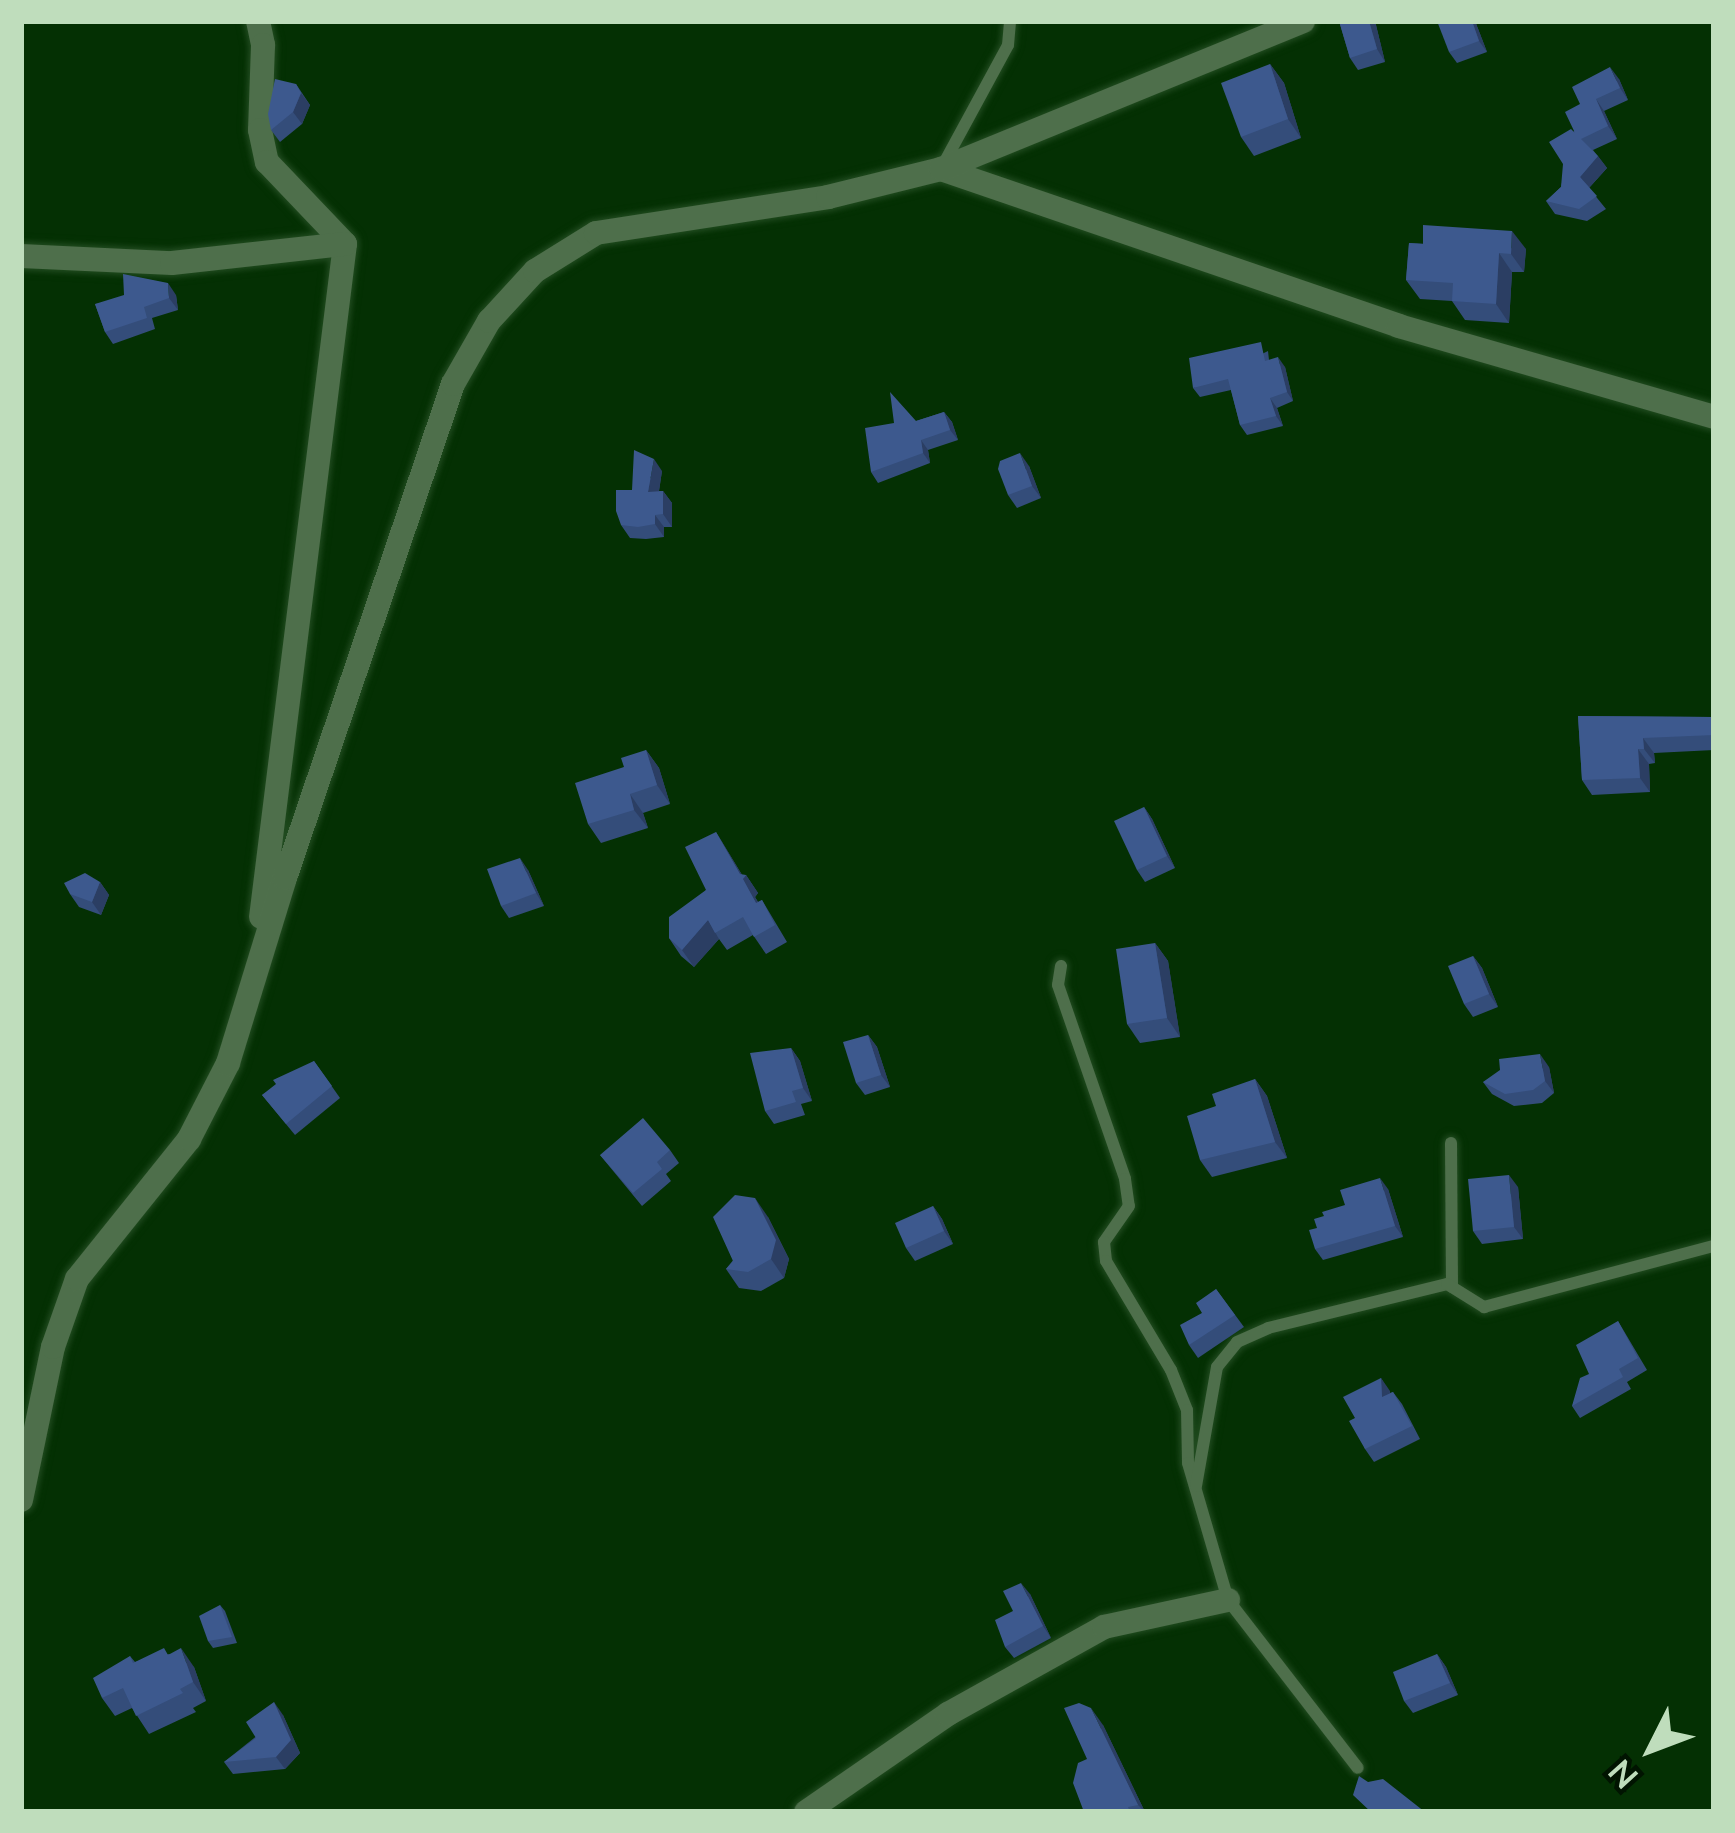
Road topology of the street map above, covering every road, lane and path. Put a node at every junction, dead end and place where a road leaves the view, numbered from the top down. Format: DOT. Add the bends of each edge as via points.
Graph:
graph roads {
  1 [pos="258,21"];
  2 [pos="1010,21"];
  3 [pos="1303,21"];
  4 [pos="941,169"];
  5 [pos="345,244"];
  6 [pos="21,256"];
  7 [pos="1714,417"];
  8 [pos="1060,966"];
  9 [pos="252,985"];
  10 [pos="1451,1144"];
  11 [pos="1714,1246"];
  12 [pos="1453,1287"];
  13 [pos="1194,1493"];
  14 [pos="21,1500"];
  15 [pos="1228,1600"];
  16 [pos="1358,1768"];
  17 [pos="806,1812"];
  1 -- 5 [label="street" via="267,162"];
  2 -- 4 [label="lane" via="1008,45"];
  3 -- 4 [label="street"];
  4 -- 7 [label="street" via="1399,326"];
  4 -- 9 [label="street" via="828,197 596,233 535,271 489,321 453,384"];
  5 -- 6 [label="street" via="172,263"];
  5 -- 9 [label="street"];
  8 -- 13 [label="lane" via="1058,985 1125,1179 1129,1206 1103,1242 1106,1261 1187,1410"];
  9 -- 14 [label="street" via="228,1063 189,1139 77,1279 53,1347"];
  10 -- 12 [label="lane"];
  11 -- 12 [label="lane" via="1484,1307"];
  12 -- 13 [label="lane" via="1237,1342 1217,1367"];
  13 -- 15 [label="lane"];
  15 -- 16 [label="lane"];
  15 -- 17 [label="street" via="1104,1627 948,1714"];
}
